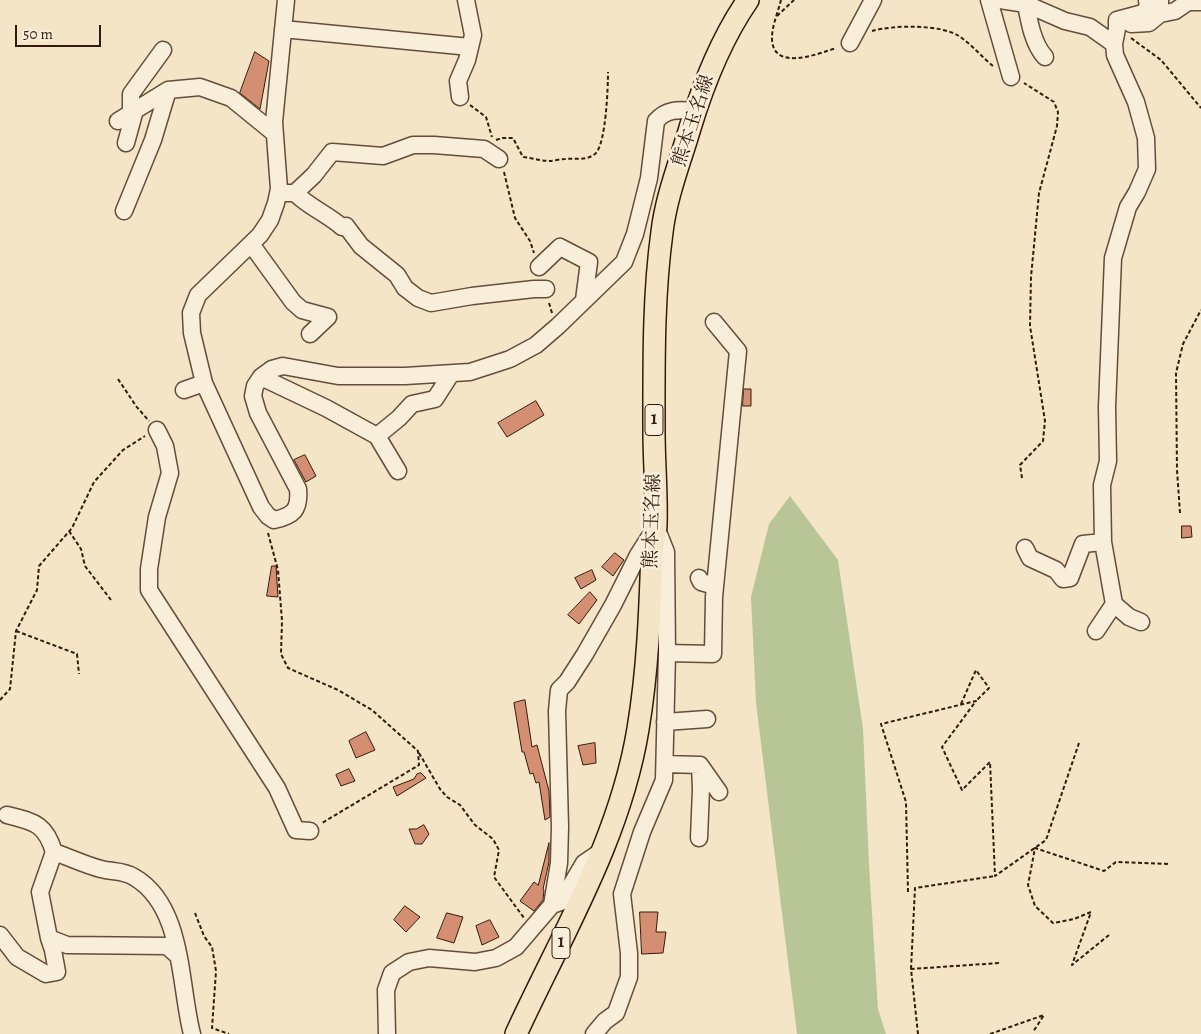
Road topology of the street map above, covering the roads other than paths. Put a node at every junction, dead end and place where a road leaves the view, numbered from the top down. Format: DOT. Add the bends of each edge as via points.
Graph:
graph roads {
  1 [pos="286,0"];
  2 [pos="466,0"];
  3 [pos="748,0"];
  4 [pos="873,0"];
  5 [pos="989,0"];
  6 [pos="1000,0"];
  7 [pos="1147,0"];
  8 [pos="1201,2"];
  9 [pos="1026,4"];
  10 [pos="1160,7"];
  11 [pos="283,29"];
  12 [pos="1116,36"];
  13 [pos="850,43"];
  14 [pos="470,47"];
  15 [pos="163,50"];
  16 [pos="1045,57"];
  17 [pos="1011,77"];
  18 [pos="168,90"];
  19 [pos="460,97"];
  20 [pos="696,112"];
  21 [pos="128,115"];
  22 [pos="274,133"];
  23 [pos="126,143"];
  24 [pos="499,159"];
  25 [pos="278,192"];
  26 [pos="295,194"];
  27 [pos="124,211"];
  28 [pos="251,244"];
  29 [pos="540,266"];
  30 [pos="546,289"];
  31 [pos="584,300"];
  32 [pos="714,322"];
  33 [pos="310,334"];
  34 [pos="451,374"];
  35 [pos="261,377"];
  36 [pos="204,383"];
  37 [pos="184,390"];
  38 [pos="157,430"];
  39 [pos="377,436"];
  40 [pos="398,471"];
  41 [pos="656,527"];
  42 [pos="1103,542"];
  43 [pos="1025,548"];
  44 [pos="698,578"];
  45 [pos="715,586"];
  46 [pos="1114,604"];
  47 [pos="1142,622"];
  48 [pos="1096,631"];
  49 [pos="668,653"];
  50 [pos="707,719"];
  51 [pos="665,722"];
  52 [pos="665,764"];
  53 [pos="700,765"];
  54 [pos="719,792"];
  55 [pos="7,815"];
  56 [pos="310,831"];
  57 [pos="699,838"];
  58 [pos="603,850"];
  59 [pos="54,852"];
  60 [pos="552,905"];
  61 [pos="0,935"];
  62 [pos="49,938"];
  63 [pos="178,955"];
  64 [pos="192,1034"];
  65 [pos="387,1034"];
  66 [pos="516,1034"];
  67 [pos="594,1034"];
  1 -- 11 [label="street"];
  2 -- 14 [label="street" via="473,35"];
  3 -- 20 [label="main road, 熊本玉名線 / 1" via="715,57"];
  4 -- 13 [label="street"];
  5 -- 17 [label="street"];
  6 -- 9 [label="street"];
  7 -- 12 [label="street" via="1148,6 1143,13 1117,20"];
  8 -- 10 [label="street" via="1188,2 1175,11"];
  9 -- 12 [label="street" via="1066,21"];
  9 -- 16 [label="street" via="1039,51"];
  10 -- 12 [label="street" via="1149,23 1128,24"];
  11 -- 14 [label="street"];
  11 -- 22 [label="street"];
  12 -- 42 [label="street" via="1115,55 1136,102 1146,138 1147,169 1128,206 1114,258 1107,407 1108,461 1102,485"];
  14 -- 19 [label="street" via="458,81"];
  15 -- 21 [label="street" via="131,94"];
  18 -- 21 [label="street"];
  18 -- 22 [label="street" via="200,87 231,98"];
  18 -- 27 [label="street" via="153,140"];
  20 -- 31 [label="street" via="668,112 656,121 649,178 635,234 624,262"];
  20 -- 41 [label="main road, 熊本玉名線 / 1" via="662,230 656,311"];
  21 -- 23 [label="street"];
  22 -- 25 [label="street"];
  24 -- 26 [label="street" via="484,149 414,145 383,156 332,152"];
  25 -- 26 [label="street"];
  25 -- 28 [label="street" via="270,220"];
  26 -- 30 [label="street" via="342,227 346,226 361,246 397,275 405,288 418,298 431,302"];
  28 -- 33 [label="street" via="293,302 302,310 328,317"];
  28 -- 36 [label="street" via="198,295 190,314"];
  29 -- 31 [label="street" via="560,247 589,262"];
  31 -- 34 [label="street" via="536,344 510,359 470,372"];
  32 -- 45 [label="street" via="738,351"];
  34 -- 35 [label="street" via="338,376 283,366"];
  34 -- 39 [label="street" via="435,399 412,404"];
  35 -- 36 [label="street" via="253,396 258,413 298,489 299,499 295,511 286,518 274,520 261,507"];
  35 -- 39 [label="street"];
  36 -- 37 [label="street"];
  38 -- 56 [label="street" via="165,446 170,474 157,517 149,590 278,788 296,830"];
  39 -- 40 [label="street"];
  41 -- 49 [label="street" via="666,552"];
  41 -- 58 [label="main road, 熊本玉名線 / 1" via="652,546 648,652 638,730 626,786"];
  41 -- 60 [label="street" via="585,654 559,690 559,863"];
  42 -- 43 [label="street" via="1083,544 1070,578 1064,579 1056,570 1030,558"];
  42 -- 46 [label="street"];
  44 -- 45 [label="street"];
  45 -- 49 [label="street" via="713,654"];
  46 -- 47 [label="street" via="1128,618"];
  46 -- 48 [label="street"];
  49 -- 51 [label="street"];
  50 -- 51 [label="street"];
  51 -- 52 [label="street"];
  52 -- 53 [label="street"];
  52 -- 67 [label="street" via="664,780 642,832 622,894 629,977 616,1013"];
  53 -- 54 [label="street"];
  53 -- 57 [label="street"];
  55 -- 59 [label="street" via="34,822 49,837"];
  58 -- 60 [label="street" via="584,863 560,902"];
  58 -- 66 [label="main road, 熊本玉名線 / 1"];
  59 -- 62 [label="street" via="40,892"];
  59 -- 63 [label="street" via="134,877 164,908"];
  60 -- 65 [label="street" via="516,947 496,958 475,962 429,958 409,962 392,973 386,990"];
  61 -- 62 [label="street" via="17,957 46,974 57,972"];
  62 -- 63 [label="street" via="67,945 167,946"];
  63 -- 64 [label="street"];
}
